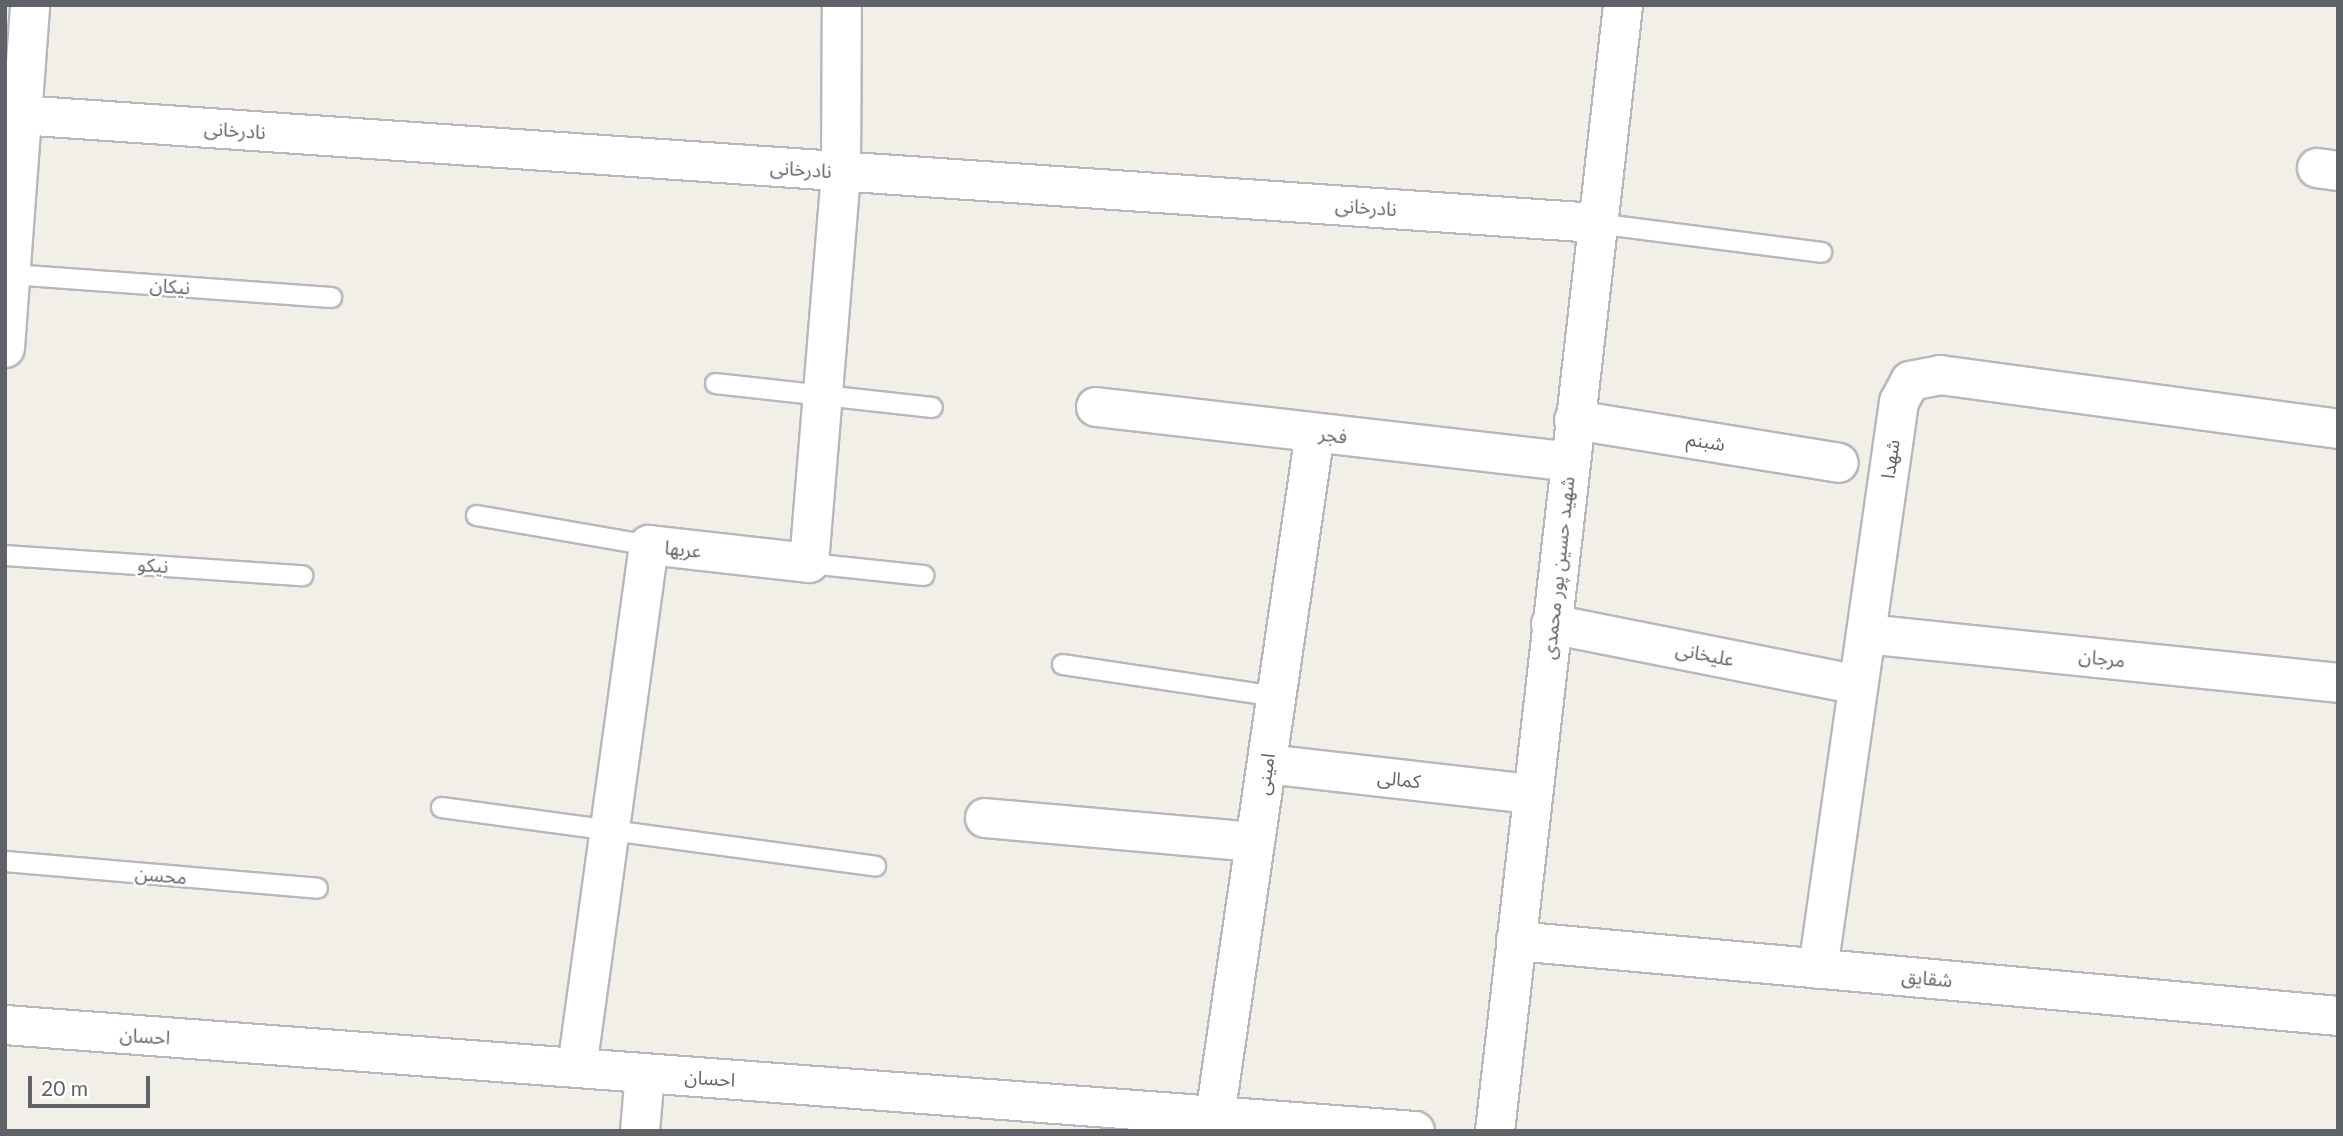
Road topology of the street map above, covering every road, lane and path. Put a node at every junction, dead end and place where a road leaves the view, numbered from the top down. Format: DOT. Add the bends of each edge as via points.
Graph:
graph roads {
  1 [pos="30,5"];
  2 [pos="842,5"];
  3 [pos="1623,5"];
  4 [pos="13,115"];
  5 [pos="841,172"];
  6 [pos="1596,223"];
  7 [pos="1821,252"];
  8 [pos="10,274"];
  9 [pos="331,297"];
  10 [pos="5,348"];
  11 [pos="715,383"];
  12 [pos="823,396"];
  13 [pos="932,407"];
  14 [pos="1096,407"];
  15 [pos="1574,420"];
  16 [pos="2338,429"];
  17 [pos="1315,433"];
  18 [pos="1569,462"];
  19 [pos="1839,463"];
  20 [pos="476,515"];
  21 [pos="649,545"];
  22 [pos="5,555"];
  23 [pos="809,563"];
  24 [pos="302,575"];
  25 [pos="923,575"];
  26 [pos="1551,624"];
  27 [pos="1866,634"];
  28 [pos="1062,664"];
  29 [pos="2338,683"];
  30 [pos="1858,684"];
  31 [pos="1276,696"];
  32 [pos="1266,764"];
  33 [pos="1532,794"];
  34 [pos="441,807"];
  35 [pos="985,818"];
  36 [pos="610,833"];
  37 [pos="1255,842"];
  38 [pos="5,861"];
  39 [pos="875,866"];
  40 [pos="317,888"];
  41 [pos="1516,941"];
  42 [pos="1818,969"];
  43 [pos="2338,1016"];
  44 [pos="5,1025"];
  45 [pos="577,1068"];
  46 [pos="645,1073"];
  47 [pos="1215,1116"];
  48 [pos="1139,1121"];
  49 [pos="640,1131"];
  50 [pos="1416,1131"];
  51 [pos="1495,1131"];
  1 -- 4 [label="street"];
  2 -- 5 [label="street"];
  3 -- 6 [label="street, شهید حسین پور محمدی"];
  4 -- 5 [label="street, نادرخانی"];
  4 -- 8 [label="street"];
  5 -- 6 [label="street, نادرخانی"];
  5 -- 12 [label="street"];
  6 -- 7 [label="lane"];
  6 -- 15 [label="street, شهید حسین پور محمدی"];
  8 -- 9 [label="lane, نیکان"];
  8 -- 10 [label="street"];
  11 -- 12 [label="lane"];
  12 -- 13 [label="lane"];
  12 -- 23 [label="street"];
  14 -- 17 [label="street, فجر"];
  15 -- 18 [label="street, شهید حسین پور محمدی"];
  15 -- 19 [label="street, شبنم"];
  16 -- 27 [label="street, شهدا" via="1940,375 1910,381 1899,402"];
  17 -- 18 [label="street, فجر"];
  17 -- 31 [label="street, امینی"];
  18 -- 26 [label="street, شهید حسین پور محمدی"];
  20 -- 21 [label="lane"];
  21 -- 23 [label="street, عربها"];
  21 -- 36 [label="street, عربها"];
  22 -- 24 [label="lane, نیکو"];
  23 -- 25 [label="lane"];
  26 -- 30 [label="street, علیخانی"];
  26 -- 33 [label="street, شهید حسین پور محمدی"];
  27 -- 29 [label="street, مرجان"];
  27 -- 30 [label="street, شهدا"];
  28 -- 31 [label="lane"];
  30 -- 42 [label="street, شهدا"];
  31 -- 32 [label="street, امینی"];
  32 -- 33 [label="street, کمالی"];
  32 -- 37 [label="street, امینی"];
  33 -- 41 [label="street, شهید حسین پور محمدی"];
  34 -- 36 [label="lane"];
  35 -- 37 [label="street"];
  36 -- 39 [label="lane"];
  36 -- 45 [label="street, عربها"];
  37 -- 47 [label="street, امینی"];
  38 -- 40 [label="lane, محسن"];
  41 -- 42 [label="street, شقایق"];
  41 -- 51 [label="street, شهید حسین پور محمدی"];
  42 -- 43 [label="street, شقایق"];
  44 -- 45 [label="street, احسان"];
  45 -- 46 [label="street, احسان"];
  46 -- 48 [label="street, احسان"];
  46 -- 49 [label="street"];
  47 -- 48 [label="street, احسان"];
  47 -- 50 [label="street, احسان"];
}
